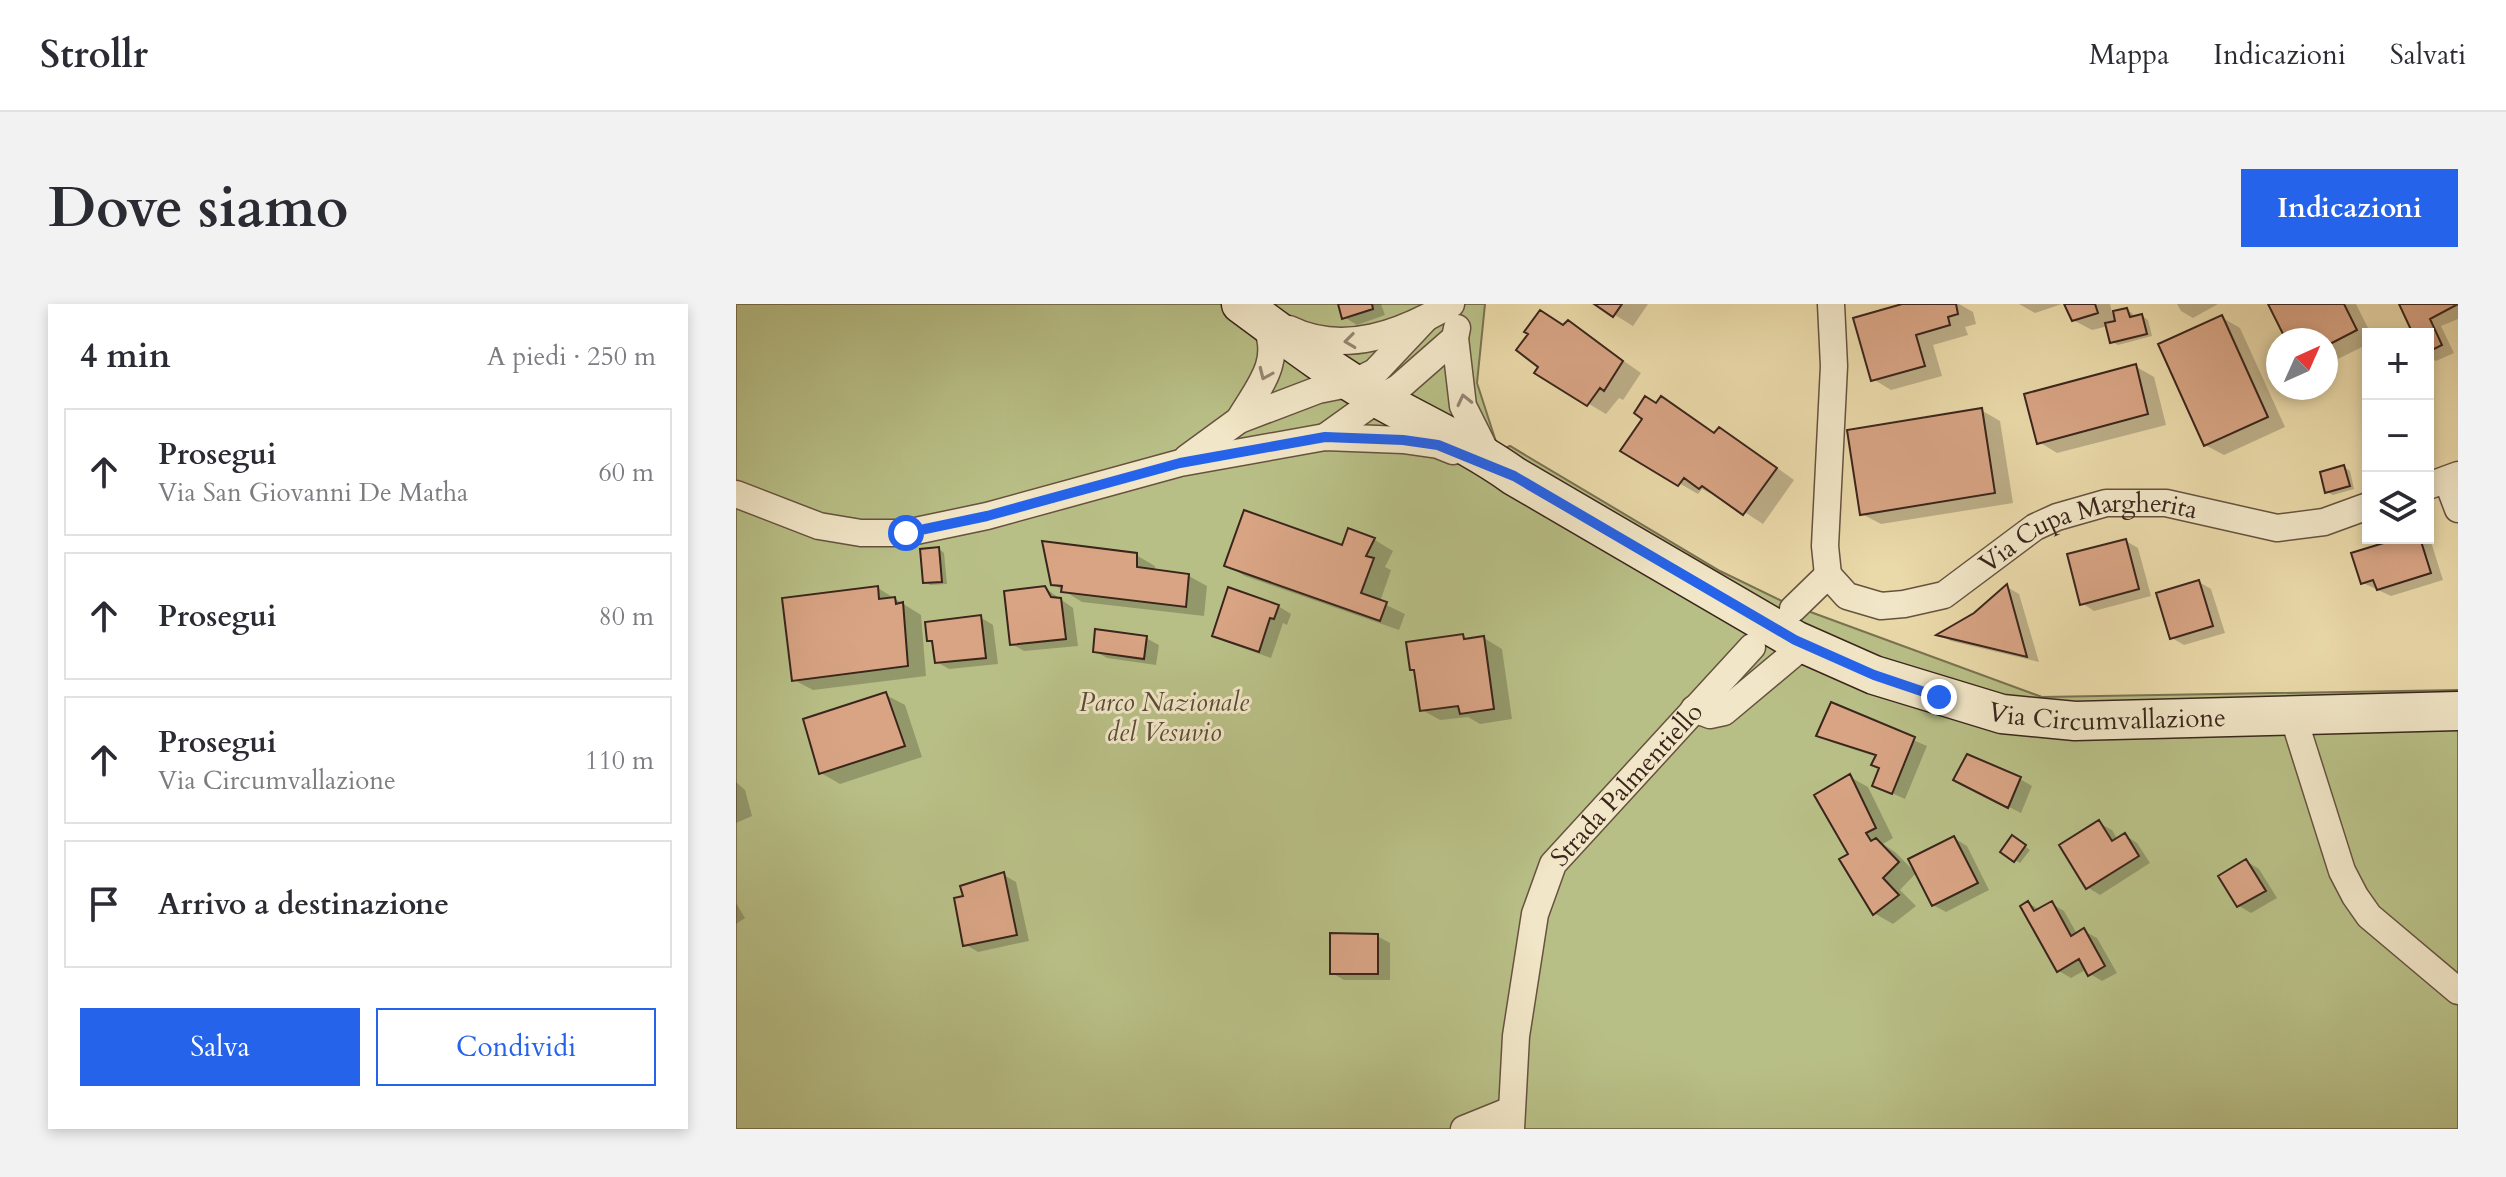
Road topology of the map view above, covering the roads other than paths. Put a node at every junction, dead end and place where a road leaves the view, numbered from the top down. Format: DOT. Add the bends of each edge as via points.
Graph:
graph roads {
  1 [pos="1451,304"];
  2 [pos="1461,304"];
  3 [pos="1831,304"];
  4 [pos="1251,312"];
  5 [pos="1424,320"];
  6 [pos="1455,338"];
  7 [pos="1365,391"];
  8 [pos="1239,420"];
  9 [pos="1325,437"];
  10 [pos="1172,465"];
  11 [pos="1502,467"];
  12 [pos="2444,480"];
  13 [pos="736,494"];
  14 [pos="2362,508"];
  15 [pos="2458,509"];
  16 [pos="1828,575"];
  17 [pos="1793,609"];
  18 [pos="1804,645"];
  19 [pos="1752,647"];
  20 [pos="1694,709"];
  21 [pos="2458,711"];
  22 [pos="2293,716"];
  23 [pos="2458,991"];
  24 [pos="1511,1120"];
  25 [pos="1464,1129"];
  1 -- 5 [label="street"];
  2 -- 6 [label="street"];
  3 -- 16 [label="street"];
  5 -- 4 [label="street, one-way" via="1376,338 1335,343"];
  4 -- 7 [label="main road, Via Circumvallazione"];
  4 -- 8 [label="street, one-way" via="1272,338 1274,350 1266,376"];
  5 -- 7 [label="street" via="1375,372"];
  6 -- 7 [label="street" via="1398,388"];
  11 -- 6 [label="street, one-way" via="1463,406"];
  7 -- 8 [label="street" via="1318,390"];
  7 -- 9 [label="street"];
  7 -- 11 [label="main road, Via Circumvallazione"];
  8 -- 10 [label="street"];
  9 -- 10 [label="street"];
  9 -- 11 [label="street" via="1438,445"];
  10 -- 13 [label="street" via="906,533 819,526"];
  11 -- 18 [label="main road, Via Circumvallazione"];
  12 -- 15 [label="street"];
  14 -- 16 [label="street, Via Cupa Margherita" via="2324,522 2277,528 2166,503 2106,503 2035,527 1944,595 1904,604 1881,606 1847,596"];
  16 -- 17 [label="street"];
  18 -- 20 [label="street" via="1724,712 1710,715"];
  18 -- 22 [label="main road, Via Circumvallazione" via="1874,675 2002,714 2075,721"];
  19 -- 20 [label="street, Strada Palmentiello"];
  20 -- 24 [label="street, Strada Palmentiello" via="1553,864 1535,914 1516,1036"];
  21 -- 22 [label="main road, Via Circumvallazione"];
  22 -- 23 [label="street" via="2342,871 2355,896 2369,916"];
  24 -- 25 [label="street"];
}
